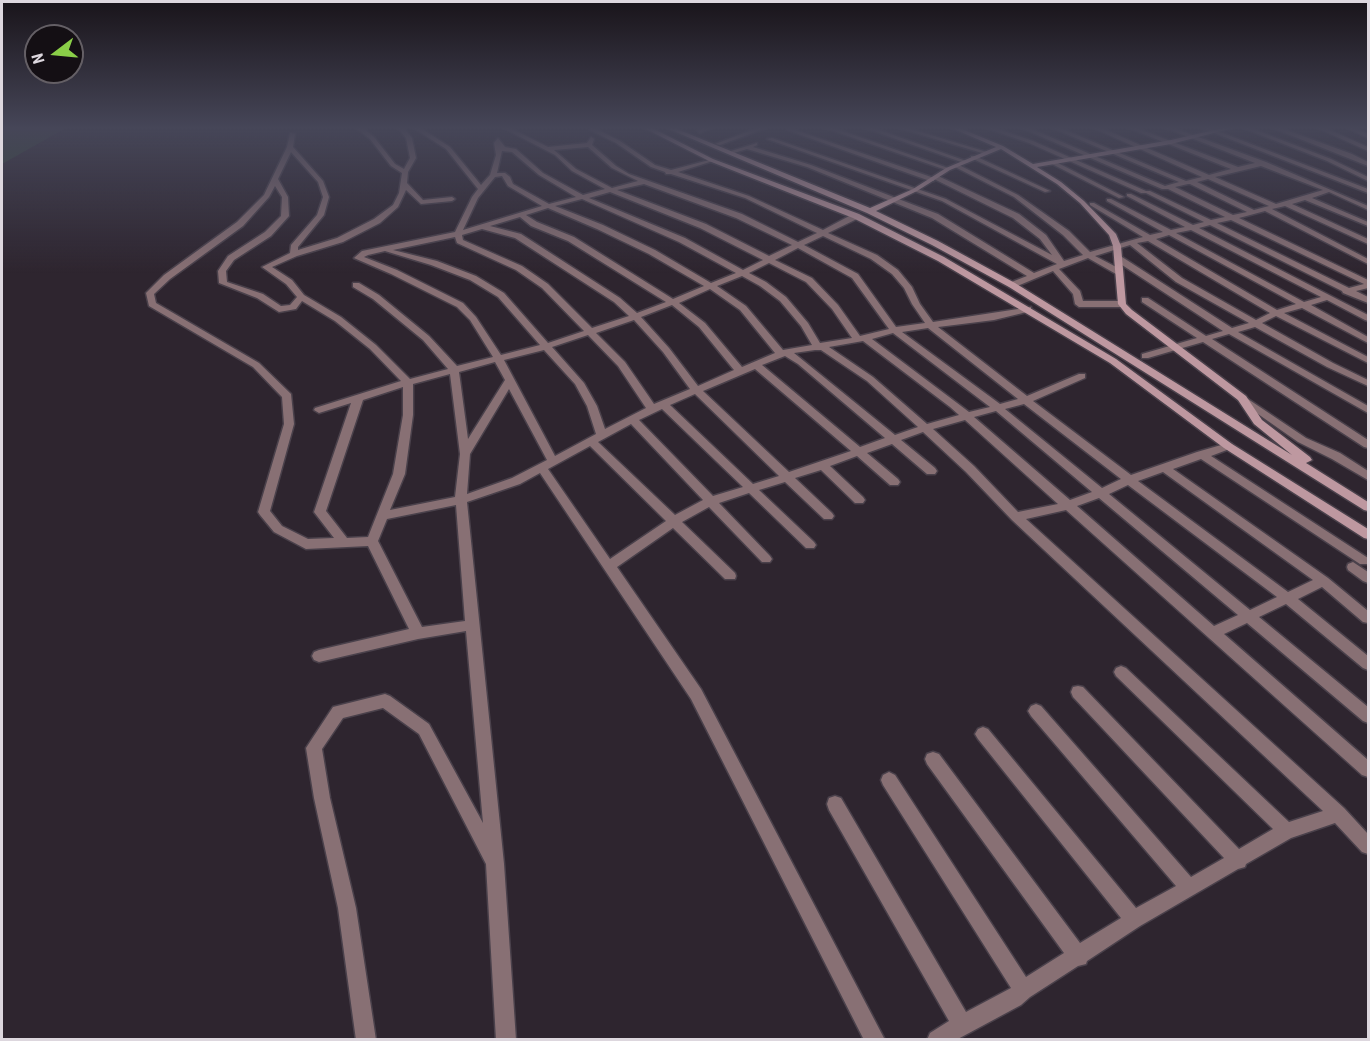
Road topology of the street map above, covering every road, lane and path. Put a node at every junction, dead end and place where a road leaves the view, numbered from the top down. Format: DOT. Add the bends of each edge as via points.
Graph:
graph roads {
  1 [pos="493,175"];
  2 [pos="315,176"];
  3 [pos="404,176"];
  4 [pos="470,176"];
  5 [pos="505,176"];
  6 [pos="544,176"];
  7 [pos="584,176"];
  8 [pos="631,176"];
  9 [pos="662,176"];
  10 [pos="677,176"];
  11 [pos="752,176"];
  12 [pos="787,176"];
  13 [pos="834,176"];
  14 [pos="874,176"];
  15 [pos="927,176"];
  16 [pos="938,176"];
  17 [pos="978,176"];
  18 [pos="1013,176"];
  19 [pos="1047,176"];
  20 [pos="1081,176"];
  21 [pos="1108,176"];
  22 [pos="1137,176"];
  23 [pos="1172,176"];
  24 [pos="1208,176"];
  25 [pos="1217,176"];
  26 [pos="1293,176"];
  27 [pos="1328,176"];
  28 [pos="1211,177"];
  29 [pos="274,178"];
  30 [pos="934,178"];
  31 [pos="644,182"];
  32 [pos="1189,182"];
  33 [pos="403,183"];
  34 [pos="480,188"];
  35 [pos="1167,188"];
  36 [pos="915,190"];
  37 [pos="1330,190"];
  38 [pos="613,191"];
  39 [pos="1047,191"];
  40 [pos="1368,191"];
  41 [pos="1145,192"];
  42 [pos="1125,196"];
  43 [pos="1304,196"];
  44 [pos="582,197"];
  45 [pos="895,198"];
  46 [pos="452,199"];
  47 [pos="1109,200"];
  48 [pos="1024,201"];
  49 [pos="1087,203"];
  50 [pos="1285,203"];
  51 [pos="995,205"];
  52 [pos="548,206"];
  53 [pos="1275,206"];
  54 [pos="1368,208"];
  55 [pos="1266,209"];
  56 [pos="870,211"];
  57 [pos="1251,212"];
  58 [pos="520,214"];
  59 [pos="856,216"];
  60 [pos="1231,216"];
  61 [pos="1212,222"];
  62 [pos="1368,224"];
  63 [pos="482,226"];
  64 [pos="1192,227"];
  65 [pos="1170,232"];
  66 [pos="823,233"];
  67 [pos="458,234"];
  68 [pos="1151,237"];
  69 [pos="1368,242"];
  70 [pos="1132,243"];
  71 [pos="799,245"];
  72 [pos="1118,246"];
  73 [pos="381,250"];
  74 [pos="294,254"];
  75 [pos="1089,256"];
  76 [pos="770,259"];
  77 [pos="1119,259"];
  78 [pos="1368,262"];
  79 [pos="1058,266"];
  80 [pos="744,272"];
  81 [pos="1119,272"];
  82 [pos="1034,277"];
  83 [pos="1368,284"];
  84 [pos="356,285"];
  85 [pos="1012,285"];
  86 [pos="711,286"];
  87 [pos="1349,290"];
  88 [pos="301,297"];
  89 [pos="1329,298"];
  90 [pos="1145,300"];
  91 [pos="1368,300"];
  92 [pos="674,303"];
  93 [pos="1301,305"];
  94 [pos="1126,308"];
  95 [pos="1028,309"];
  96 [pos="1276,313"];
  97 [pos="636,317"];
  98 [pos="1368,318"];
  99 [pos="1255,322"];
  100 [pos="931,326"];
  101 [pos="894,330"];
  102 [pos="590,331"];
  103 [pos="1230,331"];
  104 [pos="862,339"];
  105 [pos="1204,339"];
  106 [pos="1368,340"];
  107 [pos="547,346"];
  108 [pos="820,347"];
  109 [pos="1176,348"];
  110 [pos="783,353"];
  111 [pos="1145,356"];
  112 [pos="499,360"];
  113 [pos="1368,360"];
  114 [pos="755,364"];
  115 [pos="454,369"];
  116 [pos="740,371"];
  117 [pos="1082,376"];
  118 [pos="508,381"];
  119 [pos="408,382"];
  120 [pos="1368,383"];
  121 [pos="696,390"];
  122 [pos="358,398"];
  123 [pos="1242,398"];
  124 [pos="1026,400"];
  125 [pos="663,404"];
  126 [pos="997,407"];
  127 [pos="319,410"];
  128 [pos="652,410"];
  129 [pos="1368,410"];
  130 [pos="967,416"];
  131 [pos="632,419"];
  132 [pos="924,428"];
  133 [pos="597,438"];
  134 [pos="891,440"];
  135 [pos="1368,445"];
  136 [pos="1228,446"];
  137 [pos="859,452"];
  138 [pos="465,454"];
  139 [pos="1201,454"];
  140 [pos="547,465"];
  141 [pos="822,465"];
  142 [pos="1166,469"];
  143 [pos="931,471"];
  144 [pos="1368,476"];
  145 [pos="788,477"];
  146 [pos="1129,480"];
  147 [pos="894,482"];
  148 [pos="751,489"];
  149 [pos="1099,494"];
  150 [pos="1347,494"];
  151 [pos="461,500"];
  152 [pos="711,501"];
  153 [pos="859,501"];
  154 [pos="1066,506"];
  155 [pos="1368,507"];
  156 [pos="381,516"];
  157 [pos="828,516"];
  158 [pos="1016,517"];
  159 [pos="674,521"];
  160 [pos="1368,535"];
  161 [pos="372,541"];
  162 [pos="344,543"];
  163 [pos="810,545"];
  164 [pos="766,558"];
  165 [pos="609,566"];
  166 [pos="730,576"];
  167 [pos="1368,578"];
  168 [pos="1323,580"];
  169 [pos="1286,597"];
  170 [pos="1248,615"];
  171 [pos="1368,618"];
  172 [pos="473,625"];
  173 [pos="418,633"];
  174 [pos="1213,633"];
  175 [pos="319,656"];
  176 [pos="1368,664"];
  177 [pos="1121,672"];
  178 [pos="1078,692"];
  179 [pos="1036,711"];
  180 [pos="1368,716"];
  181 [pos="983,734"];
  182 [pos="933,759"];
  183 [pos="1368,770"];
  184 [pos="889,780"];
  185 [pos="835,804"];
  186 [pos="1338,814"];
  187 [pos="1287,831"];
  188 [pos="1368,846"];
  189 [pos="1239,861"];
  190 [pos="495,864"];
  191 [pos="1189,888"];
  192 [pos="1134,920"];
  193 [pos="1078,957"];
  194 [pos="1023,990"];
  195 [pos="962,1024"];
  196 [pos="366,1040"];
  197 [pos="506,1040"];
  198 [pos="875,1040"];
  199 [pos="937,1040"];
  1 -- 34 [label="street"];
  2 -- 74 [label="street" via="326,197 320,215 294,247"];
  3 -- 33 [label="street"];
  4 -- 34 [label="street"];
  5 -- 52 [label="street" via="510,185"];
  6 -- 44 [label="street"];
  7 -- 38 [label="street"];
  8 -- 31 [label="street"];
  9 -- 31 [label="street"];
  10 -- 66 [label="street" via="747,197"];
  11 -- 59 [label="main road"];
  12 -- 56 [label="main road"];
  13 -- 45 [label="street"];
  14 -- 36 [label="street"];
  15 -- 30 [label="street"];
  16 -- 30 [label="main road"];
  17 -- 48 [label="street"];
  18 -- 39 [label="street"];
  19 -- 49 [label="main road"];
  20 -- 42 [label="street"];
  21 -- 41 [label="street"];
  22 -- 35 [label="street"];
  23 -- 32 [label="street"];
  24 -- 28 [label="street"];
  25 -- 28 [label="street"];
  26 -- 37 [label="street"];
  27 -- 40 [label="street"];
  28 -- 32 [label="street"];
  28 -- 53 [label="street"];
  29 -- 88 [label="street" via="285,197 285,216 268,234 231,258 222,271 223,283 260,296 279,309 293,307"];
  29 -- 162 [label="street" via="267,196 240,224 167,276 150,293 152,304 256,365 287,396 289,424 264,512 278,529 306,544"];
  30 -- 36 [label="main road"];
  30 -- 51 [label="street"];
  31 -- 38 [label="street"];
  31 -- 71 [label="street" via="710,204"];
  32 -- 35 [label="street"];
  32 -- 57 [label="street"];
  33 -- 46 [label="street" via="421,202"];
  33 -- 74 [label="street" via="396,206 377,221 340,240"];
  34 -- 67 [label="street"];
  35 -- 41 [label="street"];
  35 -- 60 [label="street"];
  36 -- 45 [label="main road"];
  36 -- 79 [label="street" via="944,200"];
  37 -- 43 [label="street"];
  37 -- 54 [label="street"];
  38 -- 44 [label="street"];
  38 -- 76 [label="street" via="683,217"];
  41 -- 42 [label="street"];
  41 -- 61 [label="street"];
  42 -- 47 [label="street"];
  42 -- 64 [label="street"];
  43 -- 50 [label="street"];
  43 -- 62 [label="street"];
  44 -- 52 [label="street"];
  44 -- 80 [label="street" via="648,224"];
  45 -- 56 [label="main road"];
  45 -- 82 [label="street" via="934,216"];
  47 -- 49 [label="street"];
  47 -- 65 [label="street"];
  48 -- 51 [label="street"];
  48 -- 75 [label="street"];
  49 -- 68 [label="street"];
  49 -- 72 [label="main road"];
  50 -- 53 [label="street"];
  50 -- 69 [label="street"];
  51 -- 79 [label="street" via="1043,237"];
  52 -- 58 [label="street"];
  52 -- 86 [label="street" via="652,252"];
  53 -- 55 [label="street"];
  55 -- 57 [label="street"];
  55 -- 78 [label="street"];
  56 -- 85 [label="main road"];
  57 -- 60 [label="street"];
  58 -- 63 [label="street"];
  58 -- 92 [label="street" via="571,239"];
  59 -- 66 [label="street"];
  59 -- 95 [label="main road"];
  60 -- 61 [label="street"];
  60 -- 83 [label="street"];
  61 -- 64 [label="street"];
  61 -- 87 [label="street"];
  63 -- 67 [label="street"];
  63 -- 97 [label="street" via="518,236 617,300"];
  64 -- 65 [label="street"];
  64 -- 89 [label="street"];
  65 -- 68 [label="street"];
  65 -- 93 [label="street"];
  66 -- 71 [label="street"];
  66 -- 100 [label="street" via="874,257 895,272"];
  67 -- 73 [label="street"];
  67 -- 102 [label="street" via="460,241 519,268 545,286"];
  68 -- 70 [label="street"];
  68 -- 96 [label="street"];
  70 -- 72 [label="street"];
  70 -- 99 [label="street" via="1179,280"];
  71 -- 76 [label="street"];
  71 -- 101 [label="street" via="855,276"];
  72 -- 75 [label="street"];
  72 -- 77 [label="main road"];
  73 -- 107 [label="street" via="473,278 501,296"];
  73 -- 112 [label="street" via="358,258 460,305"];
  74 -- 88 [label="street" via="266,267 289,282"];
  75 -- 79 [label="street"];
  75 -- 81 [label="street"];
  76 -- 80 [label="street"];
  76 -- 104 [label="street" via="810,280"];
  77 -- 81 [label="main road"];
  77 -- 103 [label="street"];
  79 -- 82 [label="street"];
  79 -- 94 [label="street" via="1077,293 1079,304"];
  80 -- 86 [label="street"];
  80 -- 108 [label="street" via="783,299"];
  81 -- 94 [label="main road"];
  82 -- 85 [label="street"];
  83 -- 87 [label="street"];
  84 -- 115 [label="street" via="426,338"];
  85 -- 150 [label="main road"];
  86 -- 92 [label="street"];
  86 -- 110 [label="street" via="743,309"];
  87 -- 89 [label="street"];
  87 -- 91 [label="street"];
  88 -- 119 [label="street" via="338,319"];
  89 -- 93 [label="street"];
  89 -- 98 [label="street"];
  90 -- 105 [label="street"];
  92 -- 97 [label="street"];
  92 -- 116 [label="street" via="702,326"];
  93 -- 96 [label="street"];
  93 -- 106 [label="street"];
  94 -- 109 [label="main road"];
  95 -- 100 [label="street"];
  95 -- 136 [label="main road" via="1113,361"];
  96 -- 99 [label="street"];
  96 -- 113 [label="street"];
  97 -- 102 [label="street"];
  97 -- 121 [label="street"];
  99 -- 103 [label="street"];
  99 -- 120 [label="street"];
  100 -- 101 [label="street"];
  100 -- 124 [label="street"];
  101 -- 104 [label="street"];
  101 -- 126 [label="street"];
  102 -- 107 [label="street"];
  102 -- 128 [label="street" via="622,364"];
  103 -- 105 [label="street"];
  103 -- 129 [label="street"];
  104 -- 108 [label="street"];
  104 -- 130 [label="street"];
  105 -- 109 [label="street"];
  105 -- 135 [label="street"];
  107 -- 112 [label="street"];
  107 -- 133 [label="street" via="579,383 591,406"];
  108 -- 110 [label="street"];
  108 -- 132 [label="street" via="870,379"];
  109 -- 111 [label="street"];
  109 -- 123 [label="main road"];
  110 -- 114 [label="street"];
  110 -- 134 [label="street" via="824,381"];
  112 -- 115 [label="street"];
  112 -- 118 [label="street"];
  114 -- 116 [label="street"];
  114 -- 137 [label="street"];
  115 -- 119 [label="street"];
  115 -- 138 [label="street"];
  116 -- 121 [label="street"];
  117 -- 124 [label="street"];
  118 -- 138 [label="street"];
  118 -- 140 [label="street"];
  119 -- 122 [label="street"];
  119 -- 156 [label="street" via="408,415 399,474"];
  121 -- 125 [label="street"];
  121 -- 145 [label="street"];
  122 -- 127 [label="street"];
  122 -- 162 [label="street" via="320,512"];
  123 -- 144 [label="street" via="1302,440"];
  123 -- 150 [label="main road" via="1258,422"];
  124 -- 126 [label="street"];
  124 -- 146 [label="street"];
  125 -- 128 [label="street"];
  125 -- 148 [label="street"];
  126 -- 130 [label="street"];
  126 -- 149 [label="street"];
  128 -- 131 [label="street"];
  130 -- 132 [label="street"];
  130 -- 154 [label="street"];
  131 -- 133 [label="street"];
  131 -- 152 [label="street"];
  132 -- 134 [label="street"];
  132 -- 158 [label="street"];
  133 -- 140 [label="street"];
  133 -- 159 [label="street"];
  134 -- 137 [label="street"];
  134 -- 143 [label="street"];
  136 -- 139 [label="street"];
  136 -- 160 [label="main road"];
  137 -- 141 [label="street"];
  137 -- 147 [label="street"];
  138 -- 151 [label="street"];
  139 -- 142 [label="street"];
  139 -- 167 [label="street" via="1359,564"];
  140 -- 151 [label="street" via="516,481"];
  140 -- 165 [label="street"];
  141 -- 145 [label="street"];
  141 -- 153 [label="street"];
  142 -- 146 [label="street"];
  142 -- 168 [label="street"];
  145 -- 148 [label="street"];
  145 -- 157 [label="street"];
  146 -- 149 [label="street"];
  146 -- 169 [label="street"];
  148 -- 152 [label="street"];
  148 -- 163 [label="street"];
  149 -- 154 [label="street"];
  149 -- 170 [label="street"];
  150 -- 155 [label="main road"];
  151 -- 156 [label="street"];
  151 -- 172 [label="street"];
  152 -- 159 [label="street"];
  152 -- 164 [label="street"];
  154 -- 158 [label="street"];
  154 -- 174 [label="street"];
  156 -- 161 [label="street"];
  158 -- 186 [label="street"];
  159 -- 165 [label="street"];
  159 -- 166 [label="street"];
  161 -- 162 [label="street"];
  161 -- 173 [label="street"];
  165 -- 198 [label="street" via="696,694"];
  168 -- 169 [label="street"];
  168 -- 171 [label="street"];
  169 -- 170 [label="street"];
  169 -- 176 [label="street"];
  170 -- 174 [label="street"];
  170 -- 180 [label="street"];
  172 -- 173 [label="street"];
  172 -- 190 [label="street"];
  173 -- 175 [label="street"];
  174 -- 183 [label="street"];
  177 -- 187 [label="street"];
  178 -- 189 [label="street"];
  179 -- 191 [label="street"];
  181 -- 192 [label="street"];
  182 -- 193 [label="street"];
  184 -- 194 [label="street"];
  185 -- 195 [label="street"];
  186 -- 187 [label="street"];
  186 -- 188 [label="street"];
  187 -- 189 [label="street"];
  189 -- 191 [label="street"];
  190 -- 196 [label="street" via="424,729 385,702 338,712 314,748 347,908"];
  190 -- 197 [label="street"];
  191 -- 192 [label="street"];
  192 -- 193 [label="street"];
  193 -- 194 [label="street"];
  194 -- 195 [label="street"];
  195 -- 199 [label="street"];
}
